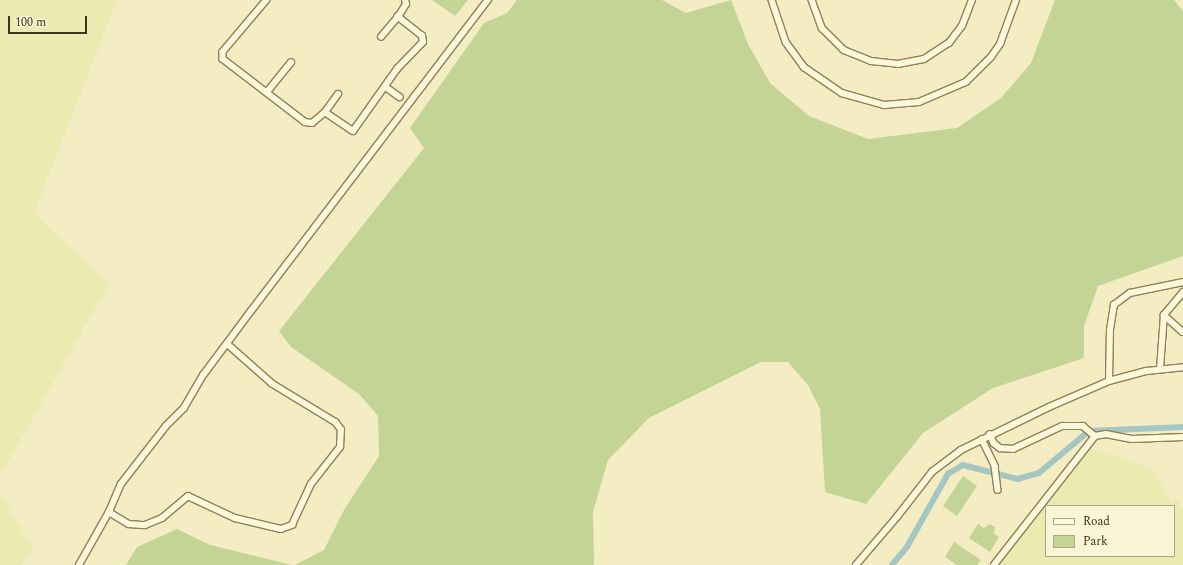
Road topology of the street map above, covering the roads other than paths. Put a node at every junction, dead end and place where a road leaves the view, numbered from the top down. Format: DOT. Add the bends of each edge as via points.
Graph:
graph roads {
  1 [pos="267,0"];
  2 [pos="405,0"];
  3 [pos="488,0"];
  4 [pos="772,0"];
  5 [pos="812,0"];
  6 [pos="972,0"];
  7 [pos="1016,0"];
  8 [pos="398,17"];
  9 [pos="381,37"];
  10 [pos="290,62"];
  11 [pos="386,86"];
  12 [pos="267,92"];
  13 [pos="338,94"];
  14 [pos="400,97"];
  15 [pos="325,112"];
  16 [pos="1183,282"];
  17 [pos="1183,292"];
  18 [pos="1164,315"];
  19 [pos="1183,332"];
  20 [pos="227,344"];
  21 [pos="1183,367"];
  22 [pos="1160,369"];
  23 [pos="1109,381"];
  24 [pos="990,434"];
  25 [pos="1094,436"];
  26 [pos="982,438"];
  27 [pos="1183,438"];
  28 [pos="998,490"];
  29 [pos="109,512"];
  30 [pos="79,565"];
  31 [pos="856,565"];
  32 [pos="994,565"];
  1 -- 12 [label="street" via="223,52 223,59"];
  2 -- 8 [label="street" via="406,4"];
  3 -- 20 [label="street"];
  4 -- 7 [label="street" via="786,42 804,67 842,93 884,105 919,102 966,82 1000,44"];
  5 -- 6 [label="street" via="822,28 844,50 871,61 898,64 924,59 949,43 962,26"];
  8 -- 9 [label="street"];
  8 -- 11 [label="street" via="422,36 423,42 397,69"];
  10 -- 12 [label="street"];
  11 -- 14 [label="street"];
  11 -- 15 [label="street" via="353,130"];
  12 -- 15 [label="street" via="305,122 312,123"];
  13 -- 15 [label="street"];
  16 -- 23 [label="street" via="1130,293 1114,305 1110,330"];
  17 -- 18 [label="street"];
  18 -- 19 [label="street"];
  18 -- 22 [label="street"];
  20 -- 29 [label="street" via="184,408 166,426 121,484"];
  20 -- 29 [label="street" via="272,384 336,423 341,430 340,447 311,484 292,525 281,529 235,518 188,496 162,518 145,525 129,524"];
  21 -- 22 [label="street"];
  22 -- 23 [label="street"];
  23 -- 24 [label="street"];
  24 -- 25 [label="street" via="1000,448 1013,450 1062,426 1084,426"];
  24 -- 26 [label="street"];
  25 -- 27 [label="street" via="1106,434 1132,439"];
  25 -- 32 [label="street"];
  26 -- 28 [label="street" via="995,466"];
  26 -- 31 [label="street" via="937,467"];
  29 -- 30 [label="street"];
}
